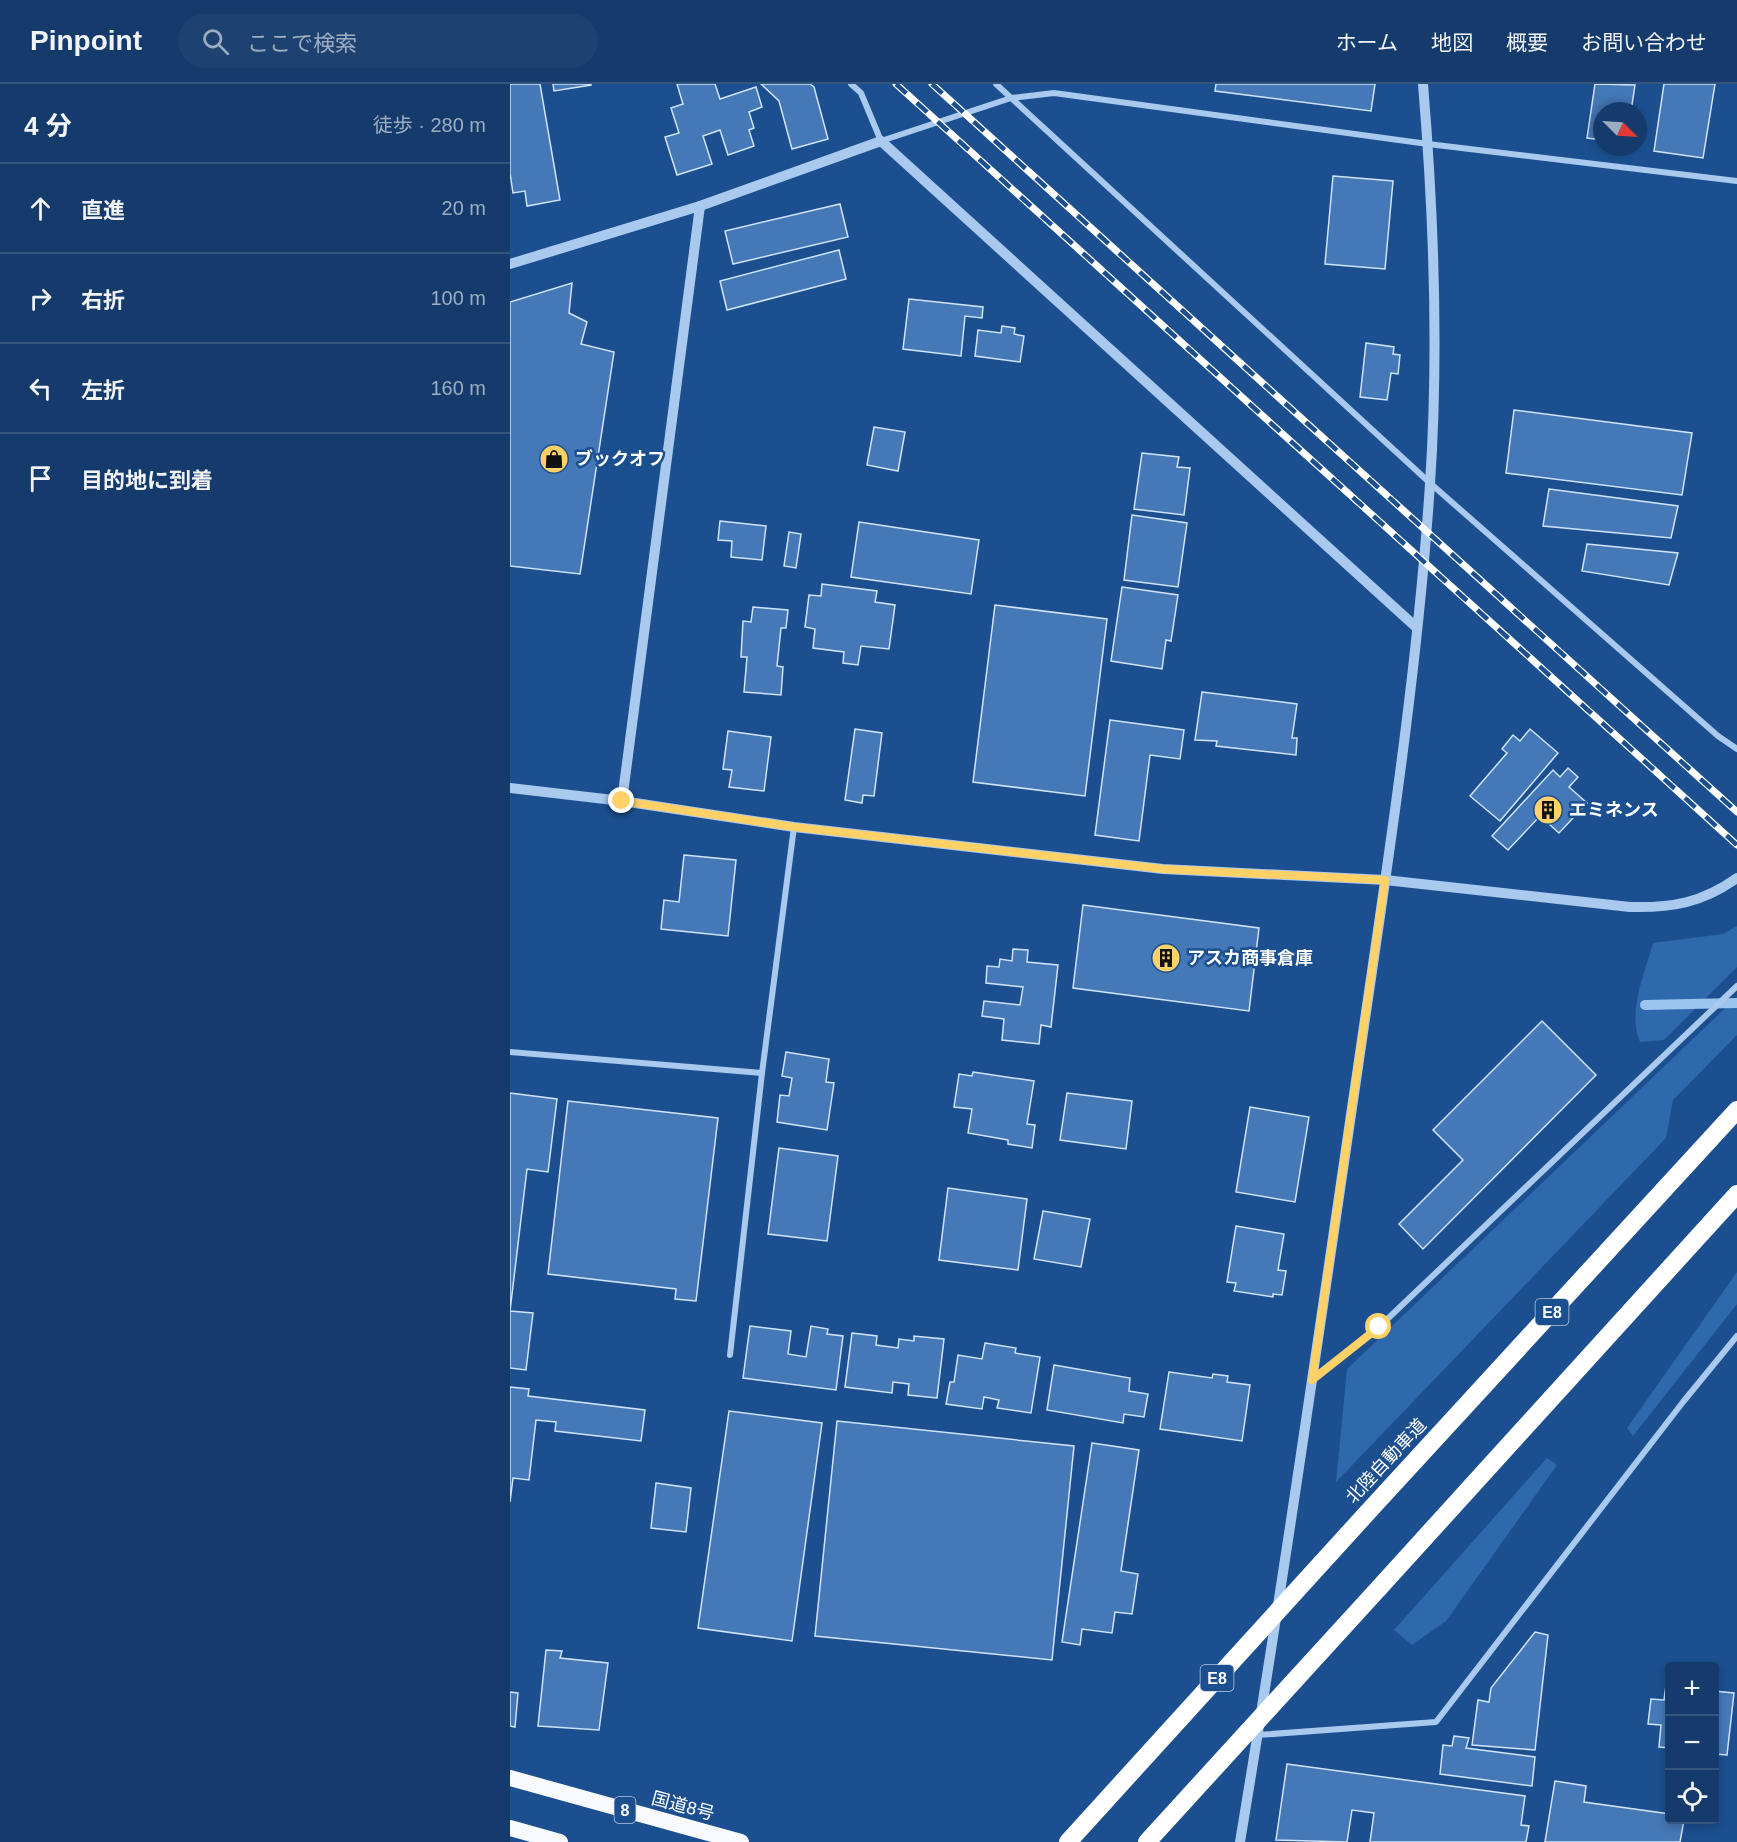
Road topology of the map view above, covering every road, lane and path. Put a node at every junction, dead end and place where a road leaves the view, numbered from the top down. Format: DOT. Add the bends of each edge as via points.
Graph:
graph roads {
  1 [pos="851,84"];
  2 [pos="996,84"];
  3 [pos="1423,84"];
  4 [pos="1011,98"];
  5 [pos="881,141"];
  6 [pos="1428,144"];
  7 [pos="1737,181"];
  8 [pos="700,206"];
  9 [pos="510,264"];
  10 [pos="1430,483"];
  11 [pos="1416,628"];
  12 [pos="1737,749"];
  13 [pos="510,788"];
  14 [pos="622,801"];
  15 [pos="794,827"];
  16 [pos="1737,878"];
  17 [pos="1385,880"];
  18 [pos="1737,986"];
  19 [pos="510,1052"];
  20 [pos="762,1073"];
  21 [pos="1737,1110"];
  22 [pos="1737,1194"];
  23 [pos="1737,1336"];
  24 [pos="730,1355"];
  25 [pos="1312,1380"];
  26 [pos="1258,1735"];
  27 [pos="510,1778"];
  28 [pos="510,1828"];
  29 [pos="560,1842"];
  30 [pos="741,1842"];
  31 [pos="1068,1842"];
  32 [pos="1147,1842"];
  33 [pos="1239,1842"];
  1 -- 5 [label="street" via="861,93"];
  2 -- 4 [label="street"];
  3 -- 6 [label="street"];
  4 -- 5 [label="street"];
  4 -- 6 [label="street" via="1053,93"];
  4 -- 10 [label="street"];
  5 -- 8 [label="street"];
  5 -- 11 [label="street"];
  6 -- 7 [label="street"];
  6 -- 10 [label="street" via="1435,321"];
  8 -- 9 [label="street"];
  8 -- 14 [label="street"];
  10 -- 11 [label="street"];
  10 -- 12 [label="street"];
  11 -- 17 [label="street"];
  13 -- 14 [label="street"];
  14 -- 15 [label="street"];
  15 -- 17 [label="street" via="1163,869"];
  15 -- 20 [label="street"];
  16 -- 17 [label="street" via="1695,901 1664,908 1593,904"];
  17 -- 25 [label="street"];
  18 -- 25 [label="street" via="1379,1327"];
  19 -- 20 [label="street"];
  20 -- 24 [label="street"];
  21 -- 31 [label="highway, 北陸自動車道 / E8, bridge"];
  22 -- 32 [label="highway, bridge"];
  23 -- 26 [label="street" via="1436,1722"];
  25 -- 26 [label="street"];
  26 -- 33 [label="street"];
  27 -- 30 [label="highway, 国道8号 / 8"];
  28 -- 29 [label="highway"];
}
